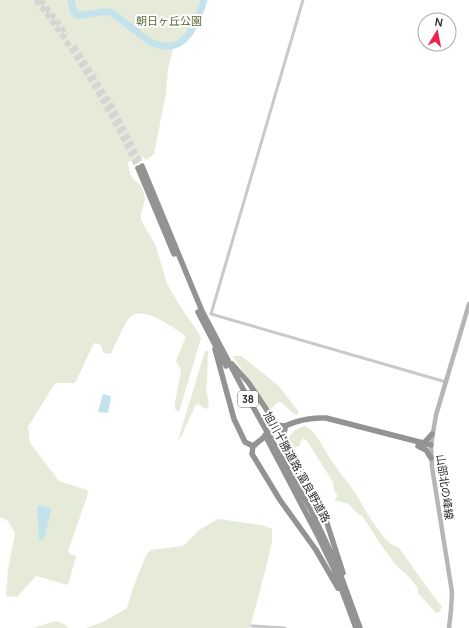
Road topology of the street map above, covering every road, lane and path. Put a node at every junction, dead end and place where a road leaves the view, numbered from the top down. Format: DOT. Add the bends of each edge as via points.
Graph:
graph roads {
  1 [pos="304,0"];
  2 [pos="469,304"];
  3 [pos="212,340"];
  4 [pos="225,356"];
  5 [pos="446,382"];
  6 [pos="284,428"];
  7 [pos="273,434"];
  8 [pos="432,434"];
  9 [pos="264,440"];
  10 [pos="419,445"];
  11 [pos="253,446"];
  12 [pos="431,447"];
  13 [pos="431,458"];
  14 [pos="350,606"];
  15 [pos="252,626"];
  16 [pos="285,628"];
  17 [pos="356,628"];
  18 [pos="360,628"];
  19 [pos="448,628"];
  1 -- 5 [label="street" via="211,314"];
  2 -- 5 [label="main road, 山部北の峰線"];
  3 -- 4 [label="highway, 旭川十勝道路;富良野道路 / 38" via="181,272 140,167 202,311"];
  3 -- 11 [label="highway, 38" via="234,419 245,442"];
  3 -- 14 [label="highway, 旭川十勝道路;富良野道路 / 38" via="307,512"];
  4 -- 6 [label="highway" via="248,382 277,425"];
  4 -- 14 [label="highway, 旭川十勝道路;富良野道路 / 38" via="311,510 338,568"];
  5 -- 8 [label="main road, 山部北の峰線"];
  6 -- 7 [label="highway"];
  6 -- 10 [label="highway" via="310,418 326,418"];
  6 -- 14 [label="highway" via="283,435 326,520"];
  8 -- 10 [label="highway"];
  8 -- 12 [label="main road, 山部北の峰線"];
  9 -- 11 [label="highway"];
  10 -- 12 [label="highway"];
  10 -- 13 [label="highway"];
  11 -- 14 [label="highway, 38" via="252,454 255,460 316,550"];
  12 -- 13 [label="main road, 山部北の峰線"];
  13 -- 19 [label="main road, 山部北の峰線" via="452,592"];
  14 -- 17 [label="highway, 旭川十勝道路;富良野道路 / 38"];
  14 -- 18 [label="highway, 旭川十勝道路;富良野道路 / 38"];
  15 -- 16 [label="street"];
}
